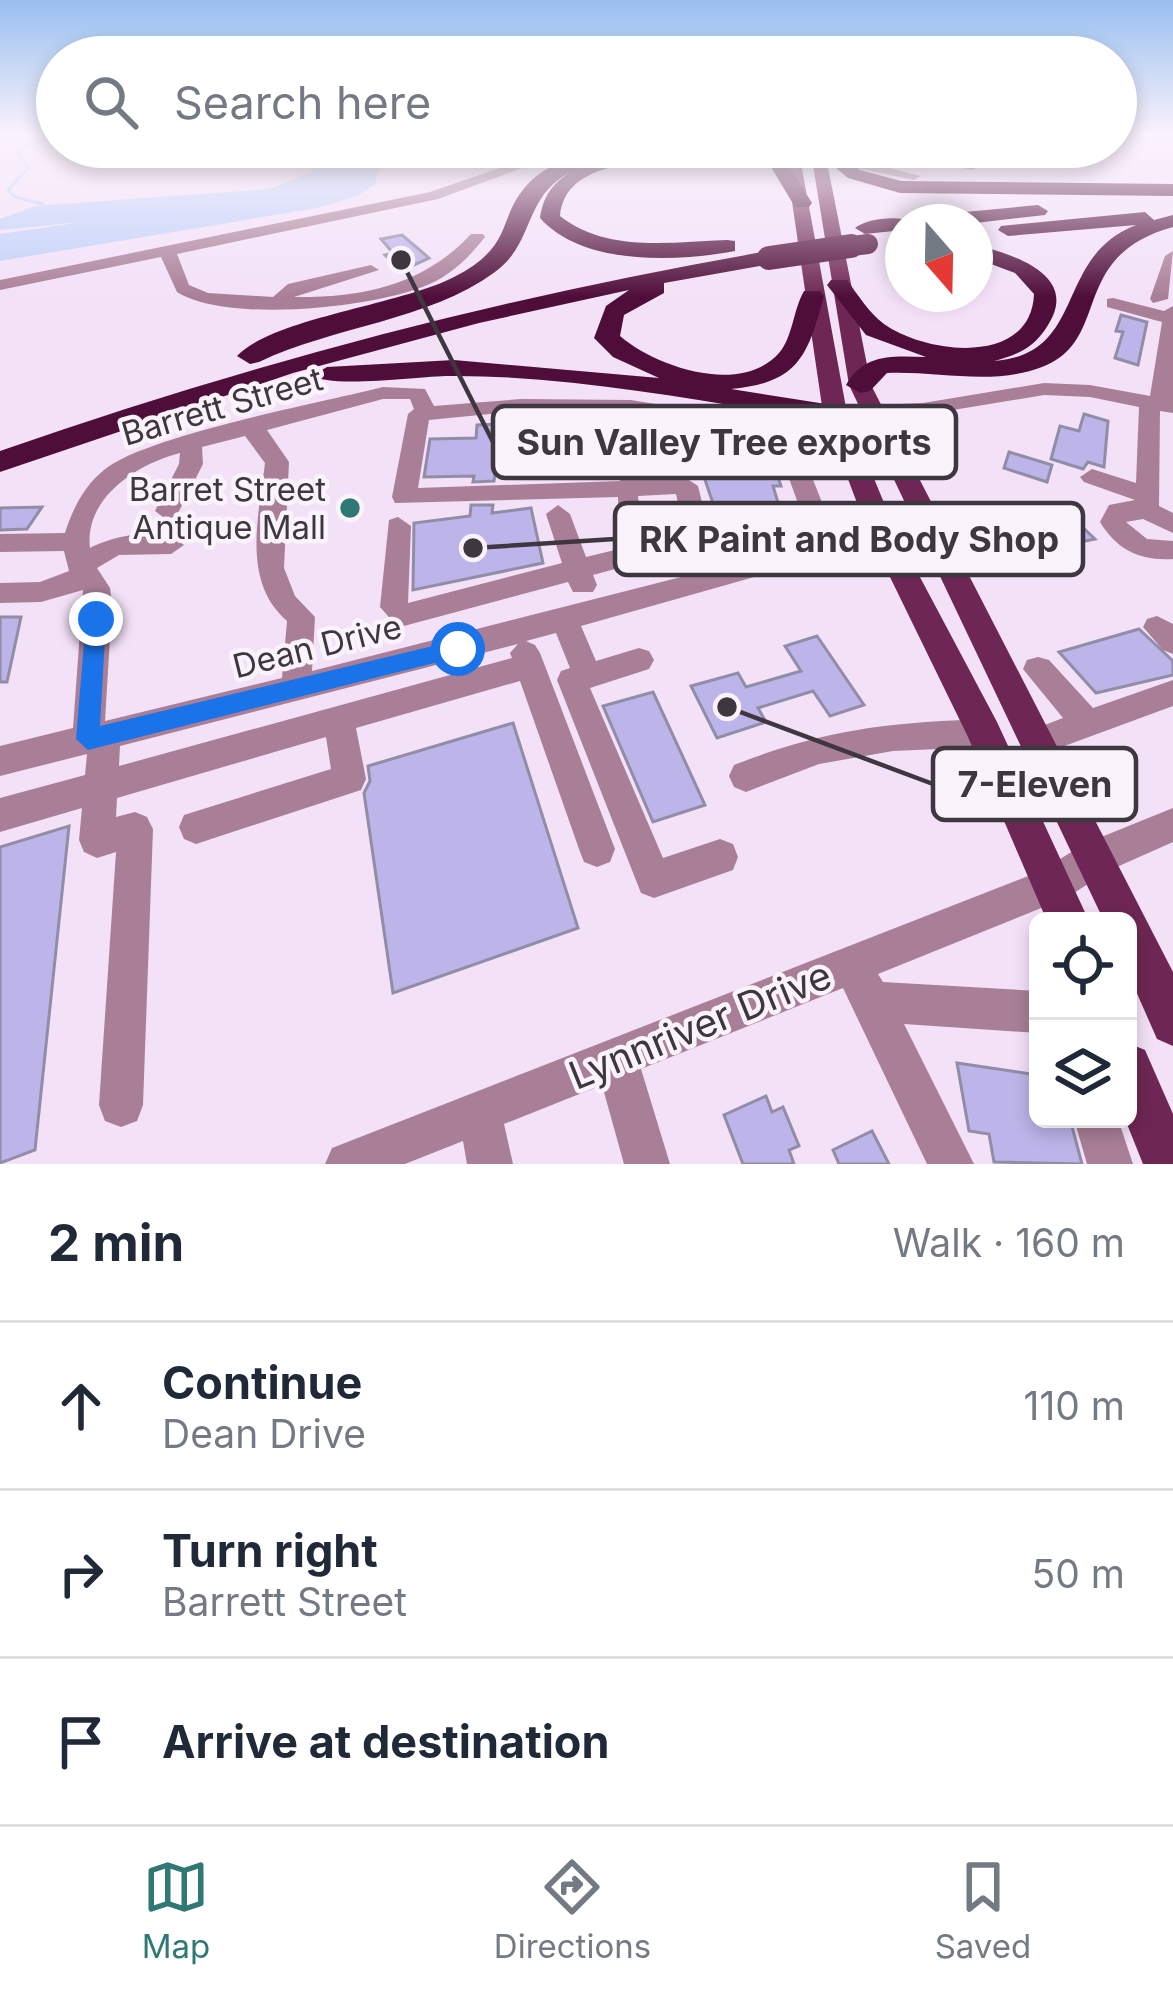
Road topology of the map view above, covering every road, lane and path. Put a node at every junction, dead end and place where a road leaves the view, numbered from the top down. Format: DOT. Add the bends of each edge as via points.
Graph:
graph roads {
  1 [pos="455,188"];
  2 [pos="535,188"];
  3 [pos="564,188"];
  4 [pos="793,188"];
  5 [pos="800,188"];
  6 [pos="825,188"];
  7 [pos="1020,188"];
  8 [pos="1173,190"];
  9 [pos="1173,199"];
  10 [pos="802,202"];
  11 [pos="378,208"];
  12 [pos="440,213"];
  13 [pos="993,215"];
  14 [pos="1173,218"];
  15 [pos="391,222"];
  16 [pos="307,223"];
  17 [pos="351,230"];
  18 [pos="993,232"];
  19 [pos="477,237"];
  20 [pos="885,239"];
  21 [pos="319,241"];
  22 [pos="736,246"];
  23 [pos="769,249"];
  24 [pos="168,252"];
  25 [pos="1173,256"];
  26 [pos="993,257"];
  27 [pos="711,267"];
  28 [pos="371,270"];
  29 [pos="250,278"];
  30 [pos="0,285"];
  31 [pos="839,285"];
  32 [pos="812,296"];
  33 [pos="1117,296"];
  34 [pos="220,299"];
  35 [pos="276,302"];
  36 [pos="1169,308"];
  37 [pos="250,356"];
  38 [pos="1169,358"];
  39 [pos="860,385"];
  40 [pos="1161,404"];
  41 [pos="620,406"];
  42 [pos="659,409"];
  43 [pos="871,412"];
  44 [pos="426,413"];
  45 [pos="835,413"];
  46 [pos="255,427"];
  47 [pos="95,428"];
  48 [pos="0,435"];
  49 [pos="191,443"];
  50 [pos="0,462"];
  51 [pos="1092,477"];
  52 [pos="676,486"];
  53 [pos="631,494"];
  54 [pos="1154,494"];
  55 [pos="166,511"];
  56 [pos="558,514"];
  57 [pos="929,524"];
  58 [pos="1173,524"];
  59 [pos="398,526"];
  60 [pos="882,532"];
  61 [pos="0,543"];
  62 [pos="171,545"];
  63 [pos="827,547"];
  64 [pos="1173,550"];
  65 [pos="81,561"];
  66 [pos="578,572"];
  67 [pos="708,580"];
  68 [pos="0,593"];
  69 [pos="443,605"];
  70 [pos="578,616"];
  71 [pos="518,632"];
  72 [pos="458,649"];
  73 [pos="640,660"];
  74 [pos="529,666"];
  75 [pos="1038,669"];
  76 [pos="588,676"];
  77 [pos="296,688"];
  78 [pos="1173,693"];
  79 [pos="340,719"];
  80 [pos="1088,724"];
  81 [pos="984,733"];
  82 [pos="97,737"];
  83 [pos="1040,741"];
  84 [pos="0,761"];
  85 [pos="746,776"];
  86 [pos="102,787"];
  87 [pos="0,815"];
  88 [pos="1173,825"];
  89 [pos="196,827"];
  90 [pos="597,849"];
  91 [pos="720,856"];
  92 [pos="1097,857"];
  93 [pos="1060,903"];
  94 [pos="1122,912"];
  95 [pos="1137,945"];
  96 [pos="861,983"];
  97 [pos="1029,1011"];
  98 [pos="1173,1023"];
  99 [pos="616,1058"];
  100 [pos="1137,1088"];
  101 [pos="121,1105"];
  102 [pos="479,1112"];
  103 [pos="1099,1128"];
  104 [pos="348,1164"];
  105 [pos="490,1164"];
  106 [pos="647,1164"];
  107 [pos="951,1164"];
  108 [pos="1110,1164"];
  109 [pos="1169,1164"];
  1 -- 11 [label="street"];
  2 -- 37 [label="highway" via="519,230 485,269"];
  3 -- 22 [label="highway" via="550,218 572,233 614,246"];
  4 -- 10 [label="highway"];
  5 -- 10 [label="main road"];
  6 -- 31 [label="main road"];
  7 -- 8 [label="highway"];
  9 -- 13 [label="highway"];
  10 -- 32 [label="main road"];
  11 -- 15 [label="street"];
  11 -- 16 [label="street"];
  12 -- 15 [label="street"];
  14 -- 18 [label="highway"];
  14 -- 39 [label="highway" via="1108,245 1063,341 1047,356 987,370 882,365"];
  15 -- 17 [label="street"];
  16 -- 21 [label="street"];
  16 -- 24 [label="street"];
  19 -- 35 [label="street" via="443,268 392,290"];
  20 -- 23 [label="highway, bridge"];
  22 -- 23 [label="highway"];
  22 -- 37 [label="highway" via="490,293"];
  23 -- 27 [label="highway"];
  24 -- 30 [label="street"];
  24 -- 34 [label="street" via="187,292"];
  25 -- 36 [label="street"];
  26 -- 31 [label="highway" via="1023,268 1045,289 1046,307 1017,345 962,356 906,344 865,321"];
  27 -- 32 [label="highway" via="623,301 607,338 655,370 745,378 790,358"];
  27 -- 47 [label="highway" via="430,328"];
  28 -- 35 [label="street" via="294,288"];
  29 -- 34 [label="street"];
  31 -- 39 [label="main road"];
  32 -- 45 [label="main road"];
  33 -- 36 [label="street"];
  34 -- 35 [label="street"];
  36 -- 38 [label="street"];
  37 -- 48 [label="highway"];
  38 -- 40 [label="street"];
  39 -- 43 [label="main road"];
  40 -- 43 [label="street" via="1044,389"];
  40 -- 54 [label="street"];
  41 -- 42 [label="street"];
  41 -- 44 [label="street"];
  41 -- 53 [label="street"];
  42 -- 52 [label="street"];
  42 -- 63 [label="street" via="783,432"];
  43 -- 45 [label="street"];
  43 -- 57 [label="main road"];
  44 -- 46 [label="street, Barrett Street" via="423,397 409,390"];
  44 -- 53 [label="street" via="419,414 404,497"];
  45 -- 47 [label="highway" via="538,373 409,368 290,381"];
  45 -- 60 [label="main road"];
  46 -- 49 [label="street, Barrett Street"];
  46 -- 77 [label="street" via="277,462 269,549 272,582 284,607 301,617"];
  47 -- 50 [label="highway"];
  49 -- 55 [label="street" via="191,464"];
  49 -- 65 [label="street, Barrett Street" via="113,474 84,510"];
  51 -- 54 [label="street"];
  52 -- 53 [label="street"];
  52 -- 67 [label="street" via="686,486"];
  53 -- 66 [label="street" via="632,556"];
  54 -- 58 [label="street"];
  54 -- 64 [label="street" via="1118,511 1113,522 1144,548"];
  56 -- 66 [label="street"];
  57 -- 60 [label="street, Dean Drive"];
  57 -- 83 [label="main road"];
  59 -- 69 [label="street" via="394,608 404,615"];
  60 -- 63 [label="street, Dean Drive"];
  60 -- 81 [label="main road"];
  61 -- 65 [label="street"];
  62 -- 65 [label="street" via="115,546"];
  63 -- 67 [label="street, Dean Drive"];
  65 -- 68 [label="street" via="41,592"];
  65 -- 82 [label="street" via="98,604"];
  66 -- 69 [label="street"];
  66 -- 70 [label="street"];
  67 -- 70 [label="street, Dean Drive"];
  69 -- 72 [label="street"];
  70 -- 71 [label="street, Dean Drive"];
  70 -- 76 [label="street"];
  71 -- 72 [label="street, Dean Drive"];
  71 -- 74 [label="street"];
  72 -- 77 [label="street, Dean Drive"];
  73 -- 76 [label="street"];
  74 -- 79 [label="street"];
  74 -- 90 [label="street"];
  75 -- 80 [label="street"];
  76 -- 91 [label="street" via="572,680 653,880"];
  77 -- 82 [label="street, Dean Drive"];
  78 -- 80 [label="street"];
  79 -- 86 [label="street"];
  79 -- 89 [label="street" via="349,779"];
  80 -- 83 [label="street"];
  81 -- 85 [label="street" via="819,748"];
  81 -- 93 [label="main road"];
  82 -- 84 [label="street, Dean Drive"];
  82 -- 86 [label="street"];
  83 -- 92 [label="main road"];
  86 -- 87 [label="street"];
  86 -- 101 [label="street" via="97,840 135,829"];
  88 -- 92 [label="street, Lynnriver Drive"];
  92 -- 93 [label="street, Lynnriver Drive"];
  92 -- 94 [label="main road"];
  93 -- 96 [label="street, Lynnriver Drive"];
  95 -- 98 [label="main road"];
  96 -- 97 [label="street"];
  96 -- 99 [label="street, Lynnriver Drive"];
  96 -- 107 [label="street"];
  99 -- 102 [label="street, Lynnriver Drive"];
  99 -- 106 [label="street"];
  100 -- 109 [label="main road"];
  102 -- 104 [label="street, Lynnriver Drive"];
  102 -- 105 [label="street"];
  103 -- 108 [label="street"];
}
